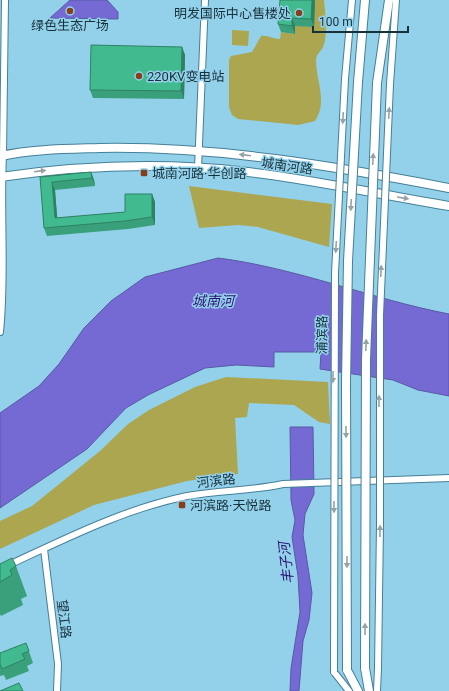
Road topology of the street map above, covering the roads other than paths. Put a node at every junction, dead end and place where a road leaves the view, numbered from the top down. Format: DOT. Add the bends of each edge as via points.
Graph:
graph roads {
  1 [pos="5,0"];
  2 [pos="205,0"];
  3 [pos="352,0"];
  4 [pos="359,0"];
  5 [pos="365,0"];
  6 [pos="389,0"];
  7 [pos="396,0"];
  8 [pos="358,82"];
  9 [pos="199,150"];
  10 [pos="2,156"];
  11 [pos="198,168"];
  12 [pos="1,176"];
  13 [pos="449,188"];
  14 [pos="449,206"];
  15 [pos="0,332"];
  16 [pos="449,478"];
  17 [pos="44,549"];
  18 [pos="0,569"];
  19 [pos="57,691"];
  20 [pos="349,691"];
  21 [pos="358,691"];
  22 [pos="369,691"];
  23 [pos="377,691"];
  1 -- 10 [label="street"];
  2 -- 9 [label="street"];
  3 -- 20 [label="street, 浦滨路, one-way, bridge" via="345,79 335,273 334,672"];
  4 -- 8 [label="main road"];
  5 -- 8 [label="main road, 浦滨路"];
  22 -- 6 [label="main road, one-way, bridge" via="365,668 366,359 377,83"];
  23 -- 7 [label="street, one-way, bridge" via="380,316"];
  8 -- 21 [label="main road, 浦滨路, one-way, bridge" via="348,262 346,382 347,670"];
  9 -- 10 [label="main road, 城南河路" via="137,147 62,149"];
  9 -- 11 [label="street"];
  13 -- 9 [label="main road, 城南河路, one-way" via="266,158"];
  10 -- 12 [label="street"];
  12 -- 11 [label="main road, 城南河路, one-way" via="101,166"];
  11 -- 14 [label="main road, 城南河路, one-way" via="286,178"];
  12 -- 15 [label="street" via="3,278"];
  16 -- 17 [label="street, 河滨路" via="321,481 194,495 103,521"];
  17 -- 18 [label="street, 河滨路"];
  17 -- 19 [label="street, 望江路" via="58,658"];
}
